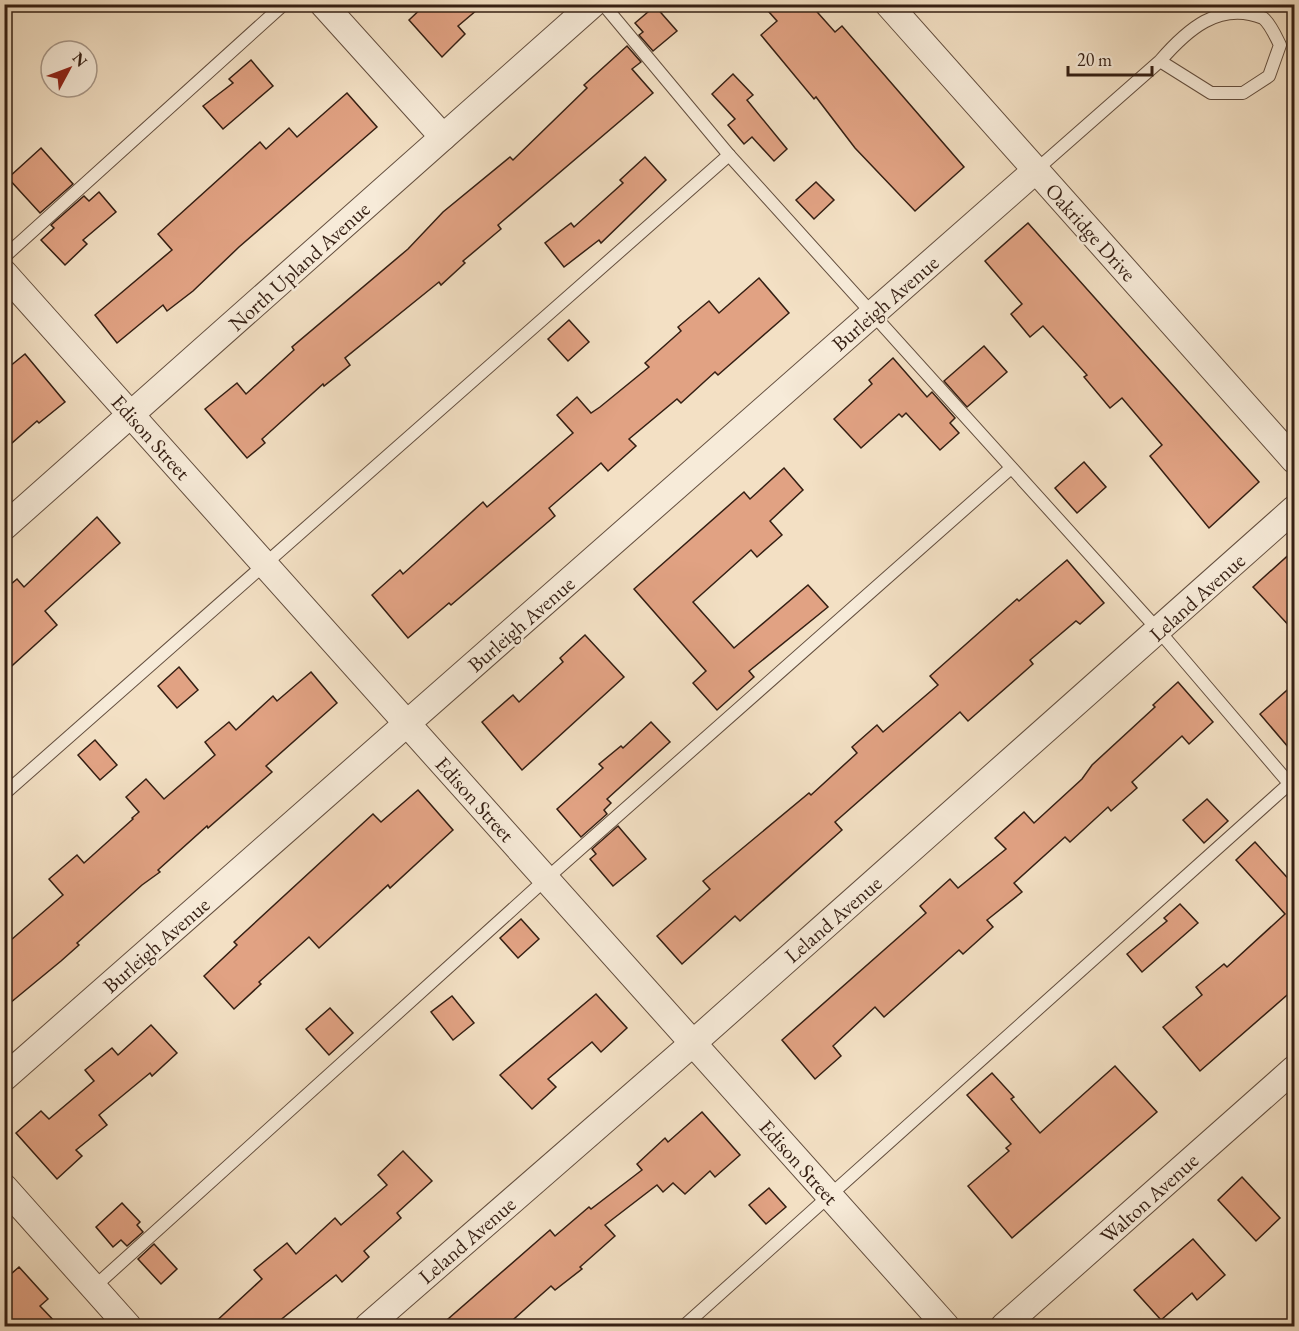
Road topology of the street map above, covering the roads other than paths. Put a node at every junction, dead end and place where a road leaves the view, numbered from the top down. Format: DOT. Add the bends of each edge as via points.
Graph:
graph roads {
  1 [pos="284,4"];
  2 [pos="323,4"];
  3 [pos="593,4"];
  4 [pos="603,4"];
  5 [pos="888,4"];
  6 [pos="1160,61"];
  7 [pos="443,137"];
  8 [pos="729,155"];
  9 [pos="1036,170"];
  10 [pos="4,257"];
  11 [pos="4,273"];
  12 [pos="871,315"];
  13 [pos="131,414"];
  14 [pos="1294,460"];
  15 [pos="1011,468"];
  16 [pos="1294,509"];
  17 [pos="4,527"];
  18 [pos="264,563"];
  19 [pos="1159,631"];
  20 [pos="408,724"];
  21 [pos="1292,786"];
  22 [pos="4,794"];
  23 [pos="546,879"];
  24 [pos="692,1044"];
  25 [pos="1294,1069"];
  26 [pos="4,1078"];
  27 [pos="4,1187"];
  28 [pos="830,1196"];
  29 [pos="93,1288"];
  30 [pos="128,1326"];
  31 [pos="368,1326"];
  32 [pos="684,1326"];
  33 [pos="946,1326"];
  34 [pos="1004,1326"];
  1 -- 10 [label="lane"];
  2 -- 7 [label="street"];
  3 -- 7 [label="street, North Upland Avenue"];
  4 -- 8 [label="lane"];
  5 -- 9 [label="street, Oakridge Drive"];
  6 -- 6 [label="lane" via="1210,93 1243,93 1269,76 1281,45 1264,18 1238,6 1206,13"];
  6 -- 9 [label="lane"];
  7 -- 13 [label="street, North Upland Avenue"];
  8 -- 12 [label="lane"];
  8 -- 18 [label="lane"];
  9 -- 12 [label="street, Burleigh Avenue"];
  9 -- 14 [label="street, Oakridge Drive"];
  11 -- 13 [label="street, Edison Street"];
  12 -- 15 [label="lane"];
  12 -- 20 [label="street, Burleigh Avenue"];
  13 -- 17 [label="street, North Upland Avenue"];
  13 -- 18 [label="street, Edison Street"];
  15 -- 19 [label="lane"];
  15 -- 23 [label="lane"];
  16 -- 19 [label="street, Leland Avenue"];
  18 -- 20 [label="street, Edison Street"];
  18 -- 22 [label="lane"];
  19 -- 21 [label="lane"];
  19 -- 24 [label="street, Leland Avenue"];
  20 -- 23 [label="street, Edison Street"];
  20 -- 26 [label="street, Burleigh Avenue"];
  21 -- 28 [label="lane"];
  23 -- 24 [label="street, Edison Street"];
  23 -- 29 [label="lane"];
  24 -- 28 [label="street, Edison Street"];
  24 -- 31 [label="street, Leland Avenue"];
  25 -- 34 [label="street, Walton Avenue"];
  27 -- 29 [label="street"];
  28 -- 32 [label="lane"];
  28 -- 33 [label="street, Edison Street"];
  29 -- 30 [label="street"];
}
